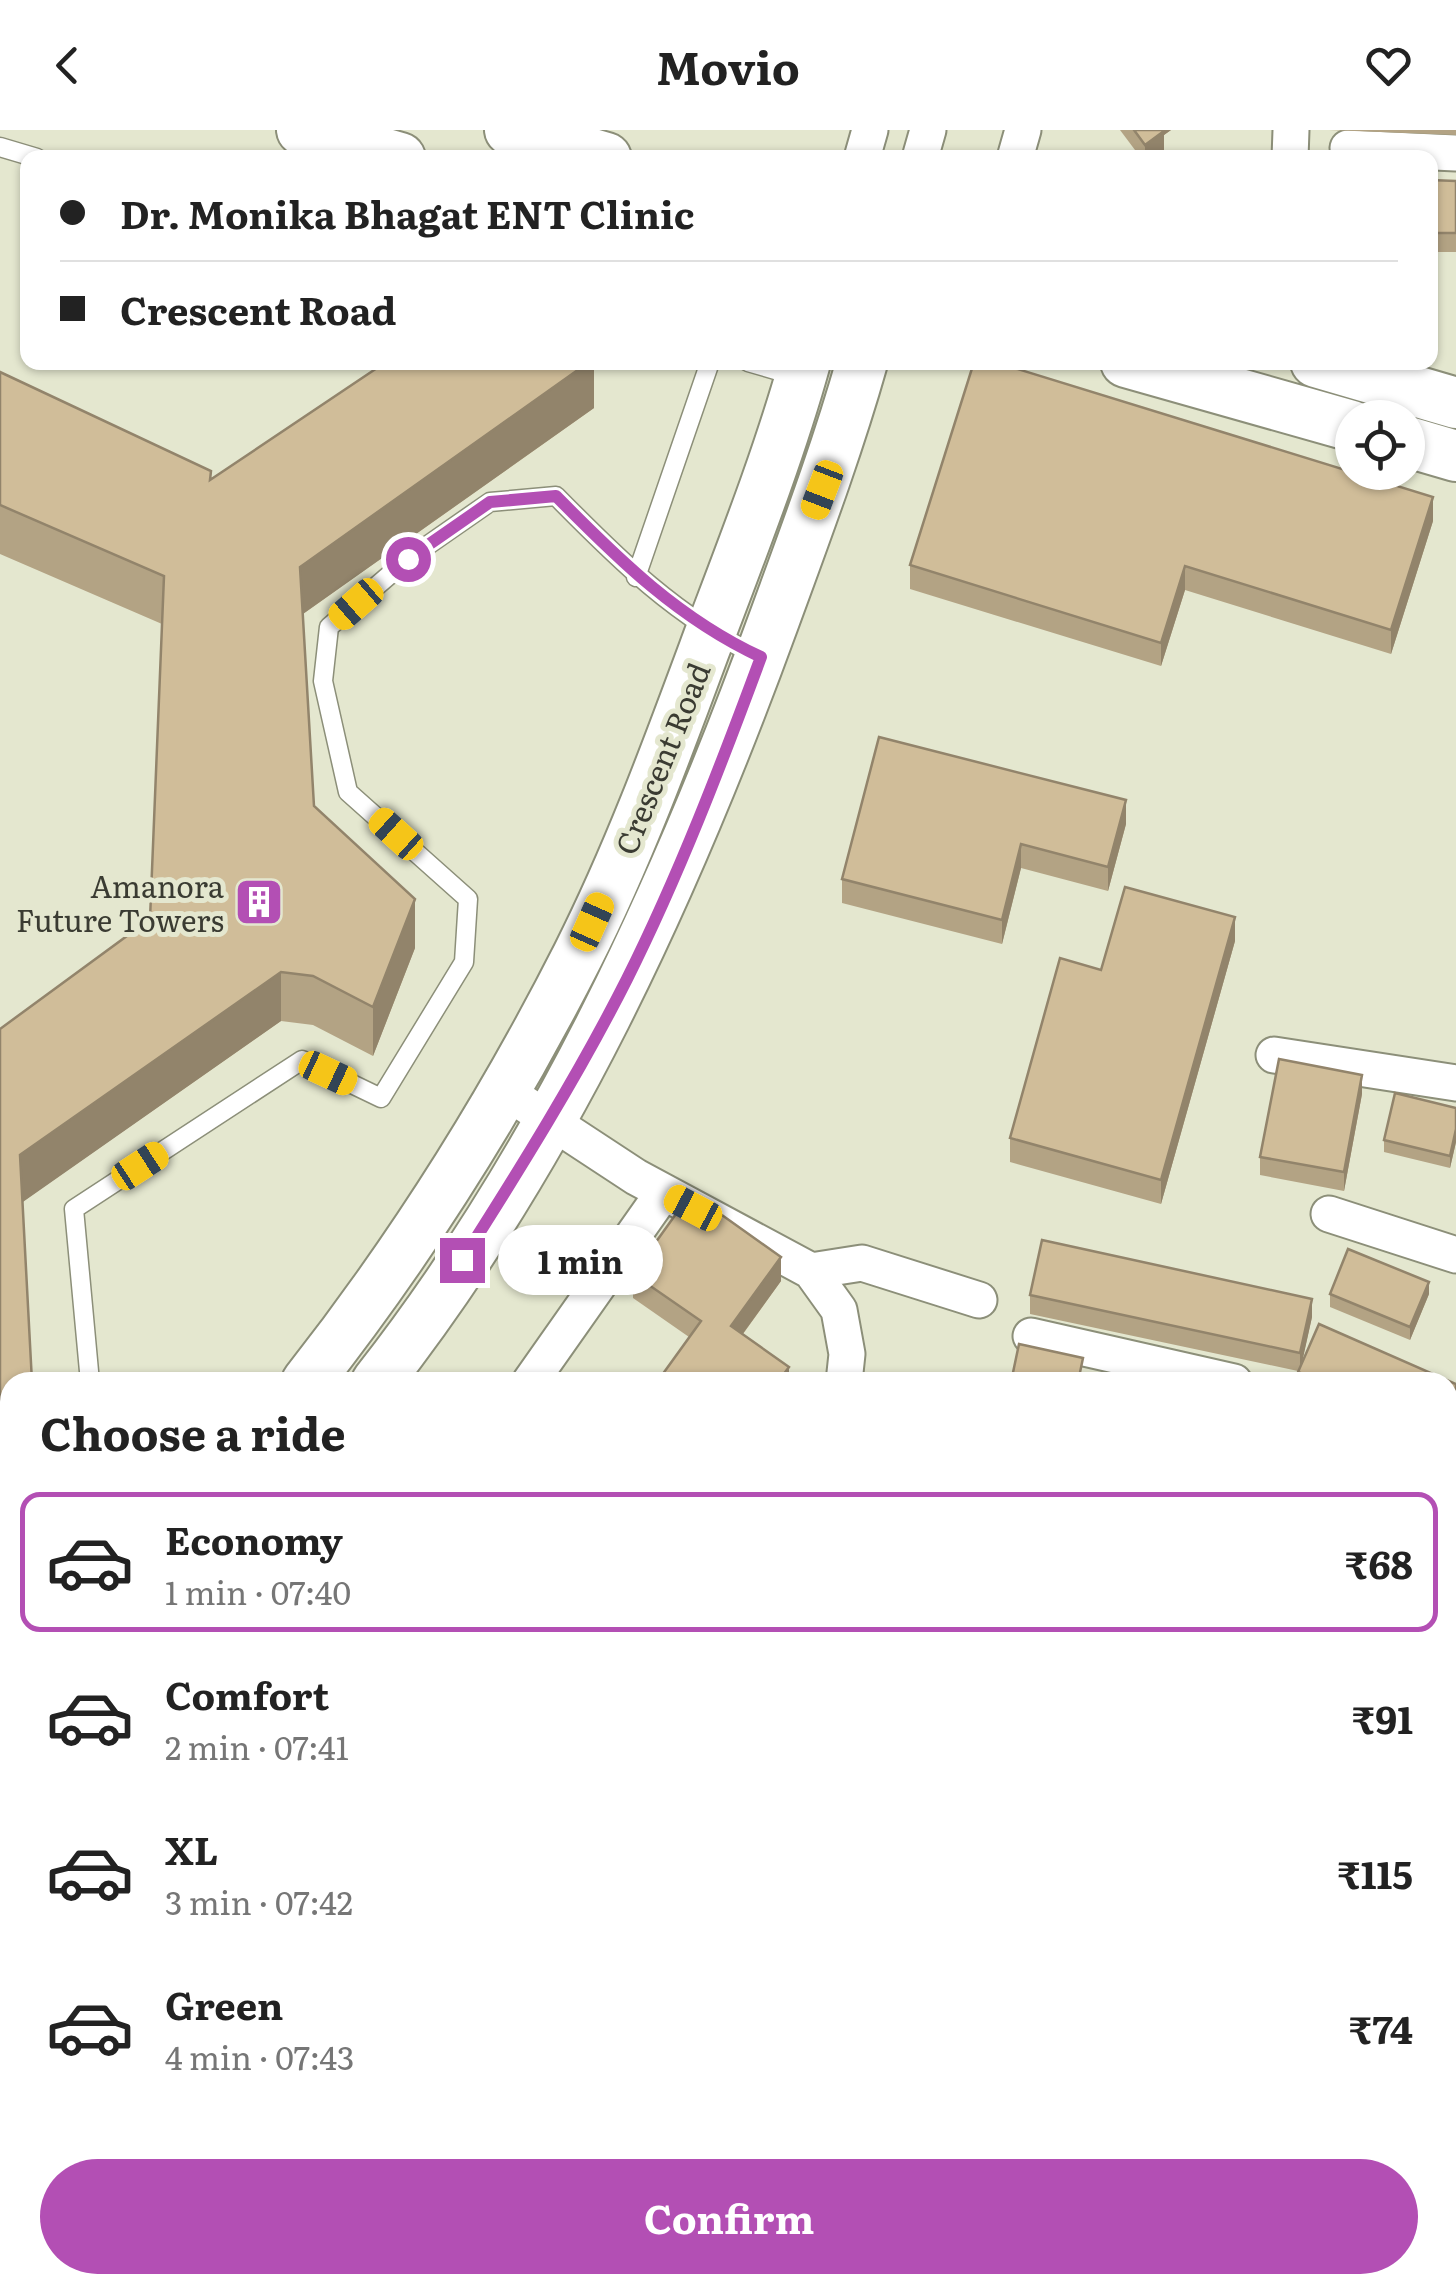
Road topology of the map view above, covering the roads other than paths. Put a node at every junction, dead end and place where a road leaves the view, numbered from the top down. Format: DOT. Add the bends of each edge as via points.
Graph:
graph roads {
  1 [pos="302,130"];
  2 [pos="510,130"];
  3 [pos="1348,148"];
  4 [pos="372,150"];
  5 [pos="579,150"];
  6 [pos="1391,150"];
  7 [pos="707,370"];
  8 [pos="803,370"];
  9 [pos="860,370"];
  10 [pos="1154,370"];
  11 [pos="1343,370"];
  12 [pos="1456,403"];
  13 [pos="1335,421"];
  14 [pos="1425,447"];
  15 [pos="1456,456"];
  16 [pos="636,577"];
  17 [pos="710,634"];
  18 [pos="761,657"];
  19 [pos="1274,1055"];
  20 [pos="1456,1083"];
  21 [pos="502,1089"];
  22 [pos="550,1118"];
  23 [pos="664,1192"];
  24 [pos="1329,1214"];
  25 [pos="1456,1255"];
  26 [pos="811,1272"];
  27 [pos="979,1300"];
  28 [pos="1032,1336"];
  29 [pos="89,1372"];
  30 [pos="315,1372"];
  31 [pos="384,1372"];
  32 [pos="537,1372"];
  33 [pos="845,1372"];
  34 [pos="1190,1372"];
  1 -- 4 [label="main road"];
  2 -- 5 [label="main road"];
  3 -- 6 [label="street"];
  7 -- 16 [label="lane"];
  8 -- 17 [label="main road, Crescent Road"];
  9 -- 18 [label="main road, Crescent Road"];
  10 -- 13 [label="main road"];
  11 -- 12 [label="main road"];
  14 -- 15 [label="main road"];
  16 -- 17 [label="lane"];
  16 -- 29 [label="lane" via="556,496 490,502 408,559 330,627 323,681 348,792 468,899 464,962 381,1098 302,1060 74,1209"];
  17 -- 18 [label="lane"];
  17 -- 21 [label="main road, Crescent Road" via="663,762 578,954"];
  18 -- 22 [label="main road, Crescent Road" via="627,978"];
  19 -- 20 [label="street"];
  21 -- 22 [label="street"];
  21 -- 30 [label="main road, Crescent Road" via="360,1315"];
  22 -- 23 [label="street"];
  22 -- 31 [label="main road, Crescent Road"];
  23 -- 26 [label="street"];
  23 -- 32 [label="street"];
  24 -- 25 [label="street"];
  26 -- 27 [label="street" via="862,1263"];
  26 -- 33 [label="street" via="839,1310"];
  28 -- 34 [label="street"];
}
